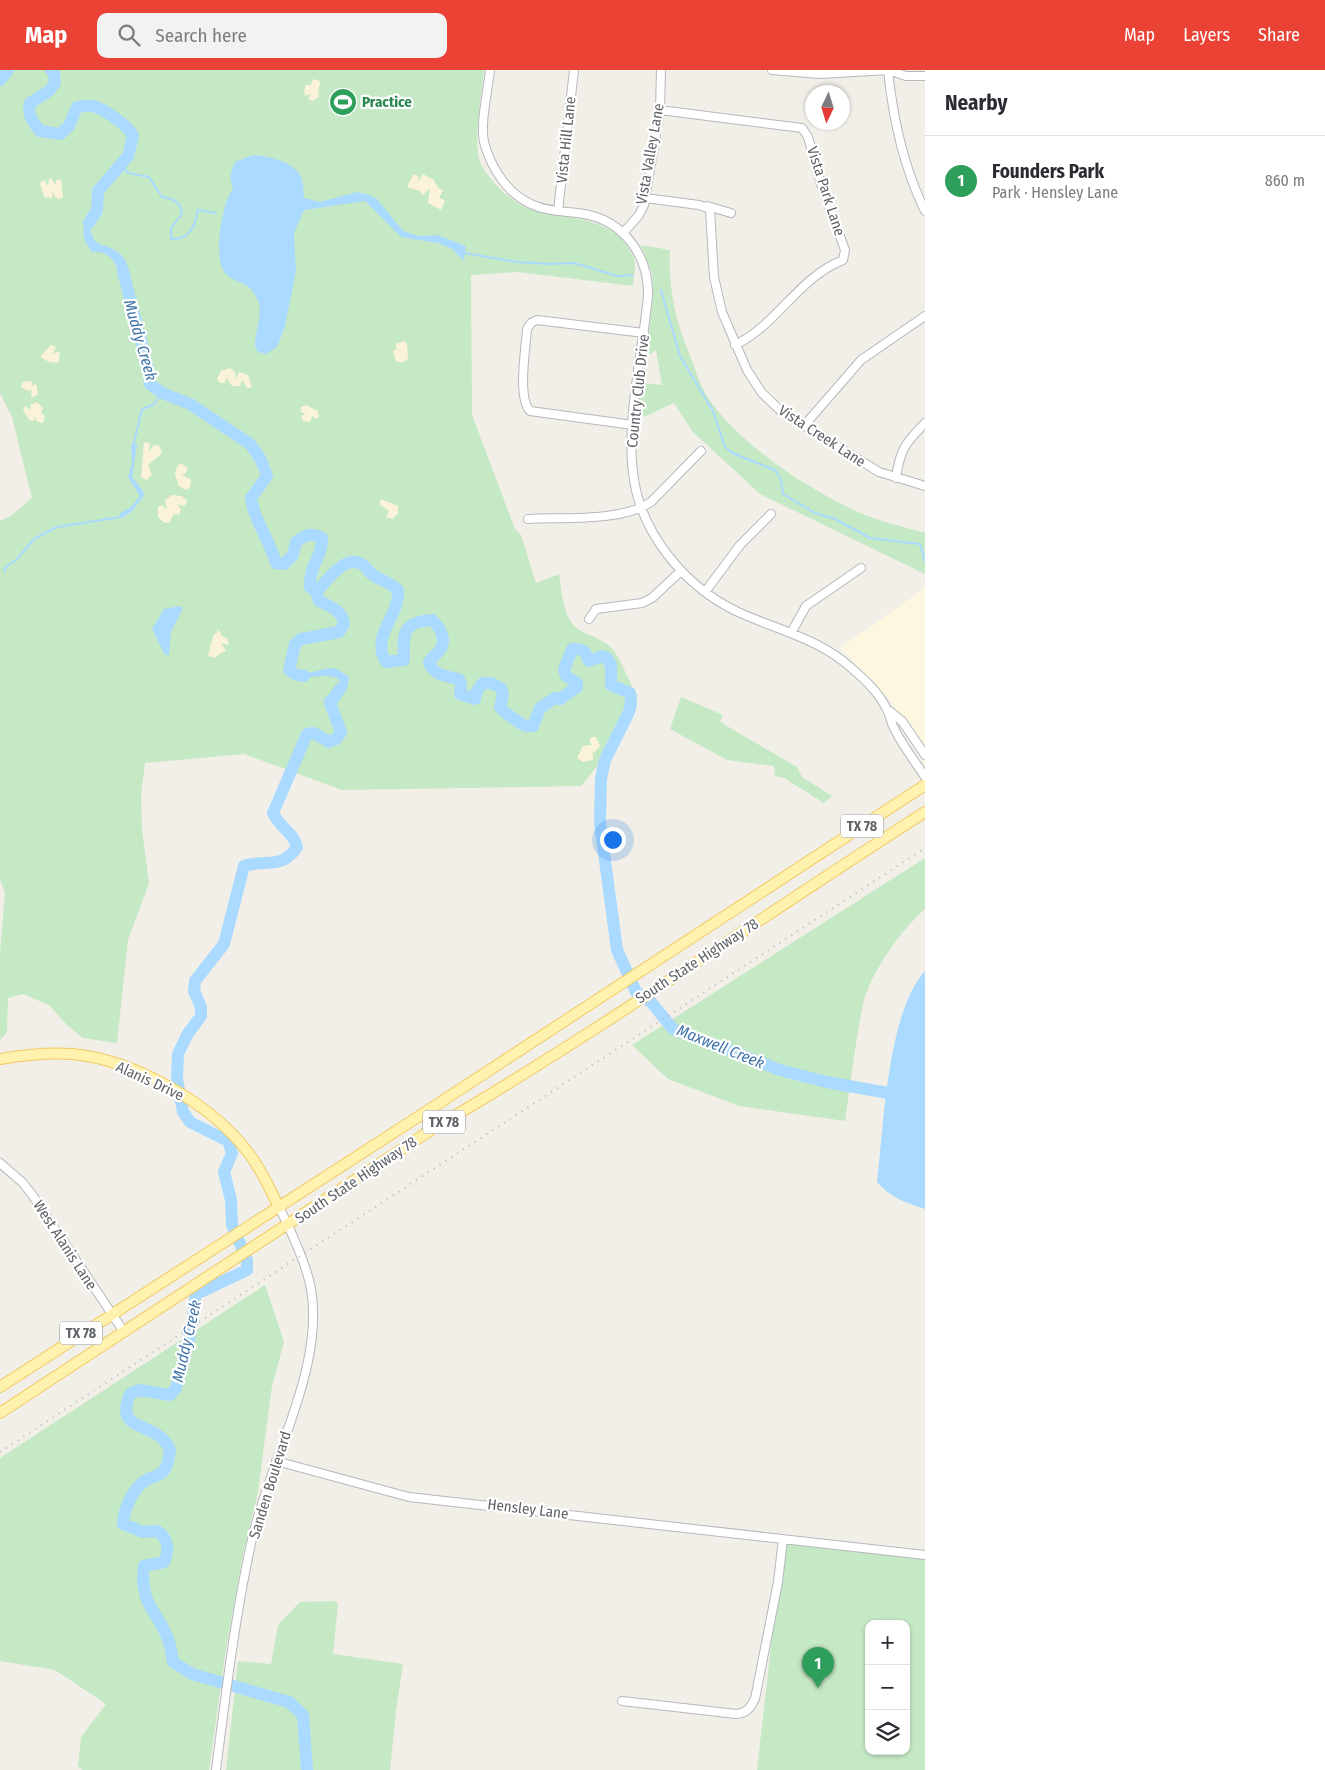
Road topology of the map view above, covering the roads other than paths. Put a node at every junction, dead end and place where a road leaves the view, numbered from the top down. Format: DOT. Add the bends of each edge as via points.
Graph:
graph roads {
  1 [pos="490,70"];
  2 [pos="574,70"];
  3 [pos="661,70"];
  4 [pos="772,70"];
  5 [pos="888,70"];
  6 [pos="792,71"];
  7 [pos="925,76"];
  8 [pos="660,110"];
  9 [pos="645,198"];
  10 [pos="709,209"];
  11 [pos="558,211"];
  12 [pos="925,211"];
  13 [pos="731,213"];
  14 [pos="624,232"];
  15 [pos="925,316"];
  16 [pos="644,333"];
  17 [pos="735,345"];
  18 [pos="925,423"];
  19 [pos="633,425"];
  20 [pos="806,427"];
  21 [pos="701,451"];
  22 [pos="896,478"];
  23 [pos="925,486"];
  24 [pos="641,507"];
  25 [pos="772,514"];
  26 [pos="528,518"];
  27 [pos="861,568"];
  28 [pos="681,571"];
  29 [pos="705,592"];
  30 [pos="589,619"];
  31 [pos="791,633"];
  32 [pos="888,710"];
  33 [pos="911,735"];
  34 [pos="902,741"];
  35 [pos="925,755"];
  36 [pos="925,777"];
  37 [pos="925,785"];
  38 [pos="925,812"];
  39 [pos="0,1059"];
  40 [pos="0,1163"];
  41 [pos="279,1207"];
  42 [pos="288,1225"];
  43 [pos="111,1314"];
  44 [pos="124,1332"];
  45 [pos="0,1387"];
  46 [pos="0,1413"];
  47 [pos="276,1461"];
  48 [pos="783,1539"];
  49 [pos="925,1555"];
  50 [pos="622,1701"];
  51 [pos="216,1770"];
  1 -- 11 [label="street, Country Club Drive" via="483,132 497,174 516,195 532,205"];
  2 -- 11 [label="street, Vista Hill Lane"];
  3 -- 8 [label="street, Vista Valley Lane"];
  4 -- 6 [label="street"];
  5 -- 6 [label="street" via="820,74"];
  5 -- 7 [label="street" via="906,76"];
  5 -- 12 [label="street" via="891,104 900,142"];
  8 -- 9 [label="street, Vista Valley Lane"];
  8 -- 17 [label="street, Vista Park Lane" via="802,128 808,137 820,181 846,250 843,260 808,282 758,332"];
  9 -- 10 [label="street"];
  9 -- 14 [label="street, Vista Valley Lane" via="639,215"];
  10 -- 13 [label="street"];
  10 -- 17 [label="street, Vista Creek Lane" via="716,286"];
  11 -- 14 [label="street, Country Club Drive" via="599,217"];
  14 -- 16 [label="street, Country Club Drive" via="644,263 648,278"];
  15 -- 20 [label="street" via="861,360"];
  16 -- 19 [label="street, Country Club Drive"];
  16 -- 19 [label="street" via="537,320 527,328 524,371 526,404 530,411"];
  17 -- 20 [label="street, Vista Creek Lane" via="746,370 762,393 782,412"];
  18 -- 22 [label="street" via="906,442 899,456"];
  19 -- 24 [label="street, Country Club Drive" via="633,475"];
  20 -- 22 [label="street, Vista Creek Lane" via="879,472"];
  21 -- 24 [label="street"];
  22 -- 23 [label="street, Vista Creek Lane"];
  24 -- 26 [label="street" via="628,512 591,516"];
  24 -- 28 [label="street, Country Club Drive" via="656,539"];
  25 -- 29 [label="street" via="740,545"];
  27 -- 31 [label="street" via="806,606"];
  28 -- 29 [label="street, Country Club Drive"];
  28 -- 30 [label="street" via="652,598 632,605 596,609"];
  29 -- 31 [label="street, Country Club Drive" via="737,611"];
  31 -- 32 [label="street, Country Club Drive" via="822,647 845,663 872,688"];
  32 -- 33 [label="street, Country Club Drive" via="902,721"];
  32 -- 34 [label="street, Country Club Drive"];
  33 -- 34 [label="street"];
  33 -- 35 [label="street, Country Club Drive"];
  34 -- 36 [label="street, Country Club Drive"];
  37 -- 41 [label="main road, South State Highway 78 / TX 78"];
  38 -- 42 [label="main road, South State Highway 78 / TX 78"];
  39 -- 41 [label="main road, Alanis Drive" via="72,1054 121,1066 186,1096 229,1131 247,1151"];
  40 -- 43 [label="street, West Alanis Lane" via="33,1196"];
  41 -- 42 [label="street, Sanden Boulevard"];
  41 -- 43 [label="main road, South State Highway 78 / TX 78"];
  42 -- 44 [label="main road, South State Highway 78 / TX 78"];
  42 -- 47 [label="street, Sanden Boulevard" via="310,1285 313,1332 305,1374"];
  43 -- 44 [label="street, West Alanis Lane"];
  43 -- 45 [label="main road, South State Highway 78 / TX 78"];
  44 -- 46 [label="main road, South State Highway 78 / TX 78"];
  47 -- 48 [label="street, Hensley Lane" via="409,1497"];
  47 -- 51 [label="street, Sanden Boulevard" via="253,1537 238,1608"];
  48 -- 49 [label="street, Hensley Lane"];
  48 -- 50 [label="street" via="755,1699 749,1709 736,1714"];
}
